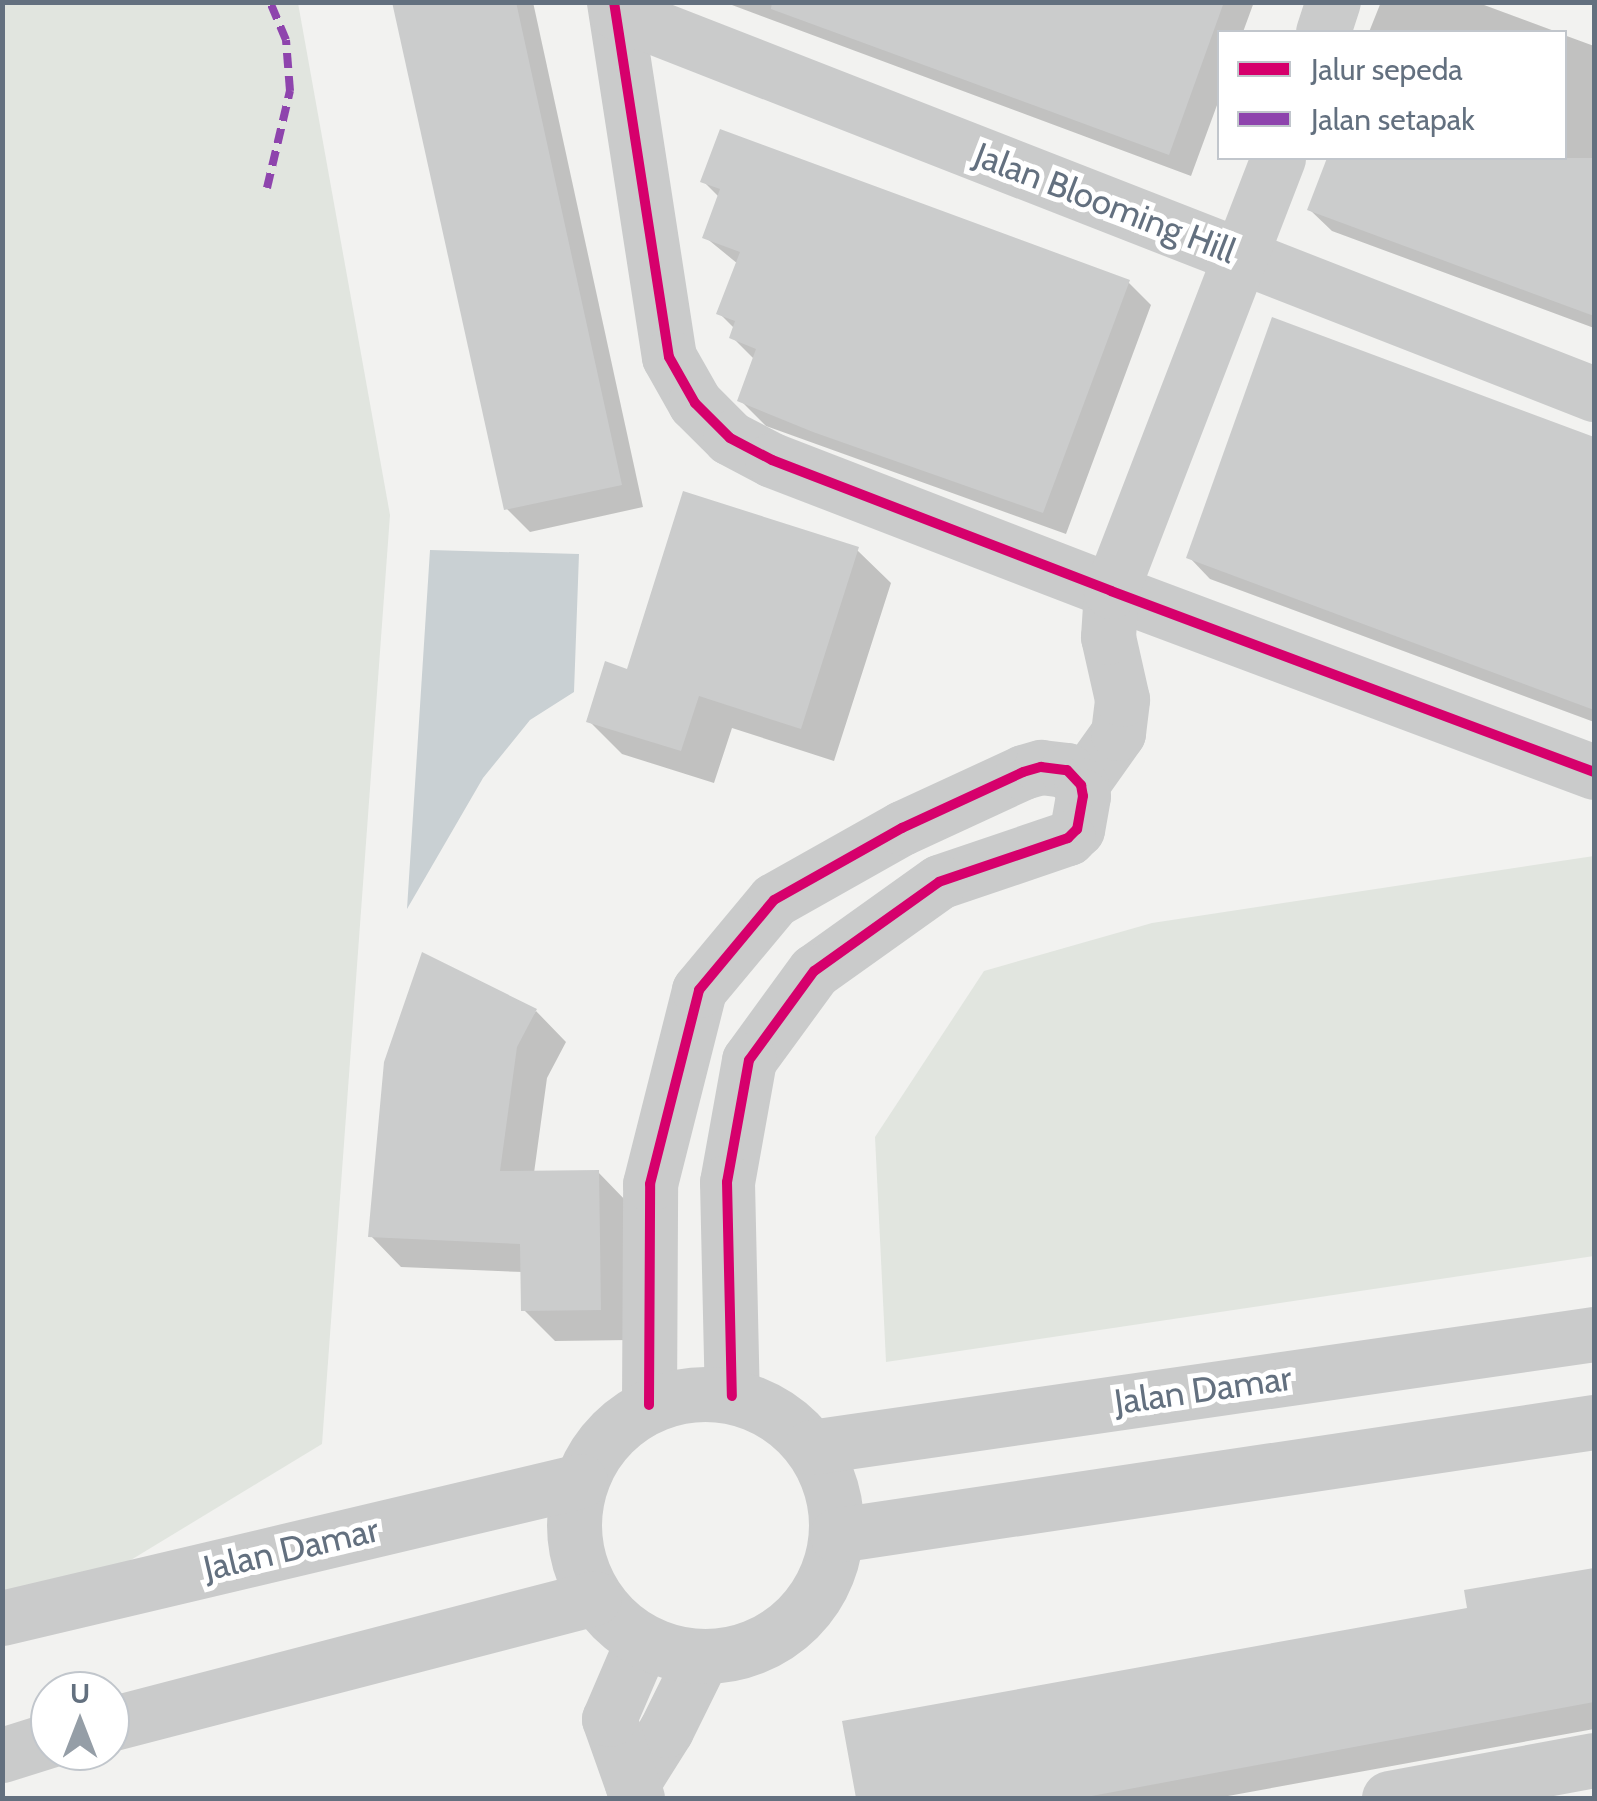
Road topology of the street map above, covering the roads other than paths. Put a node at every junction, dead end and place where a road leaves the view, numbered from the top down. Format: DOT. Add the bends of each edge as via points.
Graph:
graph roads {
  1 [pos="1334,2"];
  2 [pos="615,7"];
  3 [pos="1324,30"];
  4 [pos="1277,160"];
  5 [pos="1243,257"];
  6 [pos="1594,394"];
  7 [pos="1110,590"];
  8 [pos="1594,772"];
  9 [pos="1081,785"];
  10 [pos="1594,1334"];
  11 [pos="732,1396"];
  12 [pos="650,1405"];
  13 [pos="1594,1422"];
  14 [pos="811,1446"];
  15 [pos="580,1482"];
  16 [pos="836,1535"];
  17 [pos="594,1598"];
  18 [pos="2,1618"];
  19 [pos="642,1642"];
  20 [pos="702,1657"];
  21 [pos="130,1719"];
  22 [pos="1594,1760"];
  23 [pos="1528,1786"];
  24 [pos="635,1791"];
  25 [pos="1389,1798"];
  1 -- 3 [label="street"];
  2 -- 5 [label="street, Jalan Blooming Hill"];
  2 -- 7 [label="street" via="670,357 695,402 730,438 772,460"];
  4 -- 5 [label="street"];
  5 -- 6 [label="street, Jalan Blooming Hill"];
  5 -- 7 [label="street"];
  7 -- 8 [label="street"];
  7 -- 9 [label="street" via="1108,637 1122,700 1118,733"];
  9 -- 11 [label="street" via="1081,817 1068,838 939,882 814,971 749,1060 726,1182"];
  9 -- 12 [label="street" via="1067,770 1041,767 902,828 774,900 699,990 650,1184"];
  10 -- 14 [label="street, Jalan Damar"];
  11 -- 12 [label="street" via="690,1394"];
  11 -- 14 [label="street" via="776,1414"];
  12 -- 15 [label="street" via="607,1436"];
  13 -- 16 [label="street"];
  14 -- 16 [label="street" via="832,1489"];
  15 -- 17 [label="street" via="572,1520 578,1561"];
  15 -- 18 [label="street, Jalan Damar"];
  16 -- 20 [label="street" via="823,1585 790,1625 744,1650"];
  17 -- 19 [label="street"];
  17 -- 21 [label="street"];
  19 -- 20 [label="street"];
  19 -- 24 [label="street" via="609,1719"];
  20 -- 24 [label="street"];
  22 -- 23 [label="street"];
  23 -- 25 [label="street"];
}
